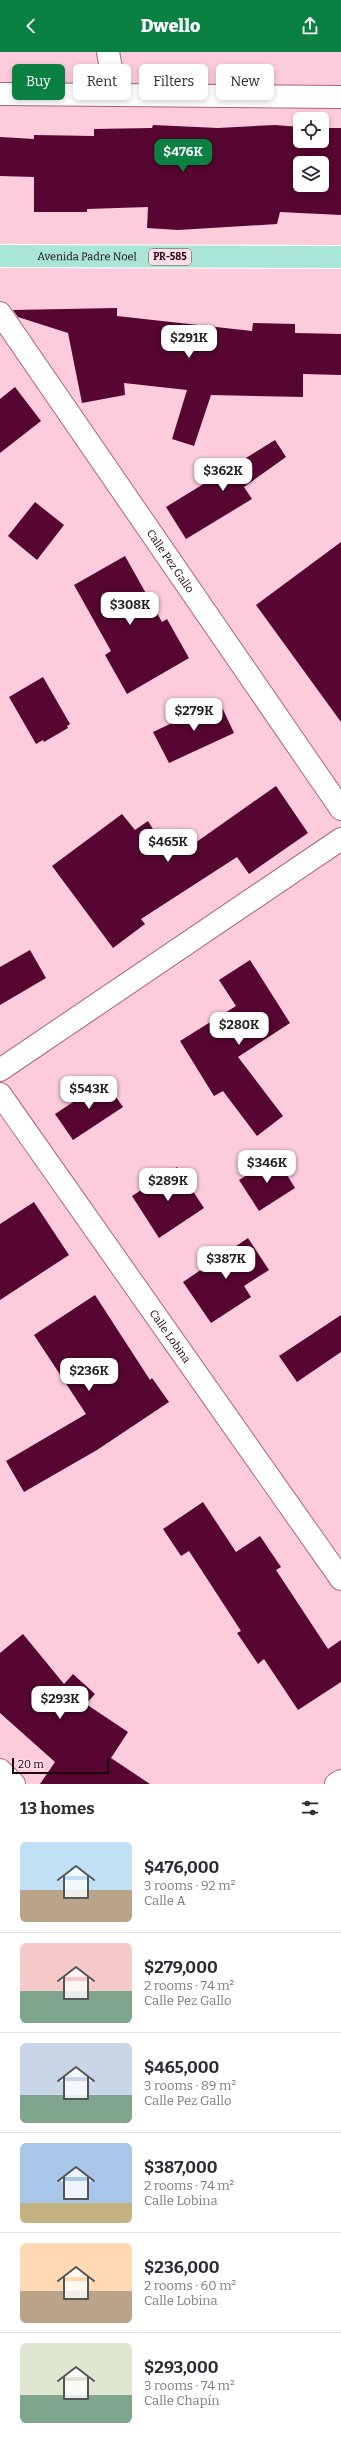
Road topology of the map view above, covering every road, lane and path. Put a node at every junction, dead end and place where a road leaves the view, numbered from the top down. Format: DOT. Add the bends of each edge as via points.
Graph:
graph roads {
  1 [pos="108,52"];
  2 [pos="110,64"];
  3 [pos="0,94"];
  4 [pos="73,95"];
  5 [pos="131,95"];
  6 [pos="341,96"];
  7 [pos="0,256"];
  8 [pos="341,258"];
  9 [pos="0,313"];
  10 [pos="341,809"];
  11 [pos="341,839"];
  12 [pos="0,1070"];
  13 [pos="0,1094"];
  14 [pos="341,1579"];
  15 [pos="0,1770"];
  16 [pos="341,1781"];
  17 [pos="14,1784"];
  18 [pos="336,1784"];
  1 -- 2 [label="street"];
  3 -- 4 [label="street"];
  5 -- 6 [label="street"];
  7 -- 8 [label="main road, Avenida Padre Noel / PR-585"];
  9 -- 10 [label="street, Calle Pez Gallo"];
  11 -- 12 [label="street"];
  13 -- 14 [label="street, Calle Lobina"];
  15 -- 17 [label="street"];
  16 -- 18 [label="street"];
}
